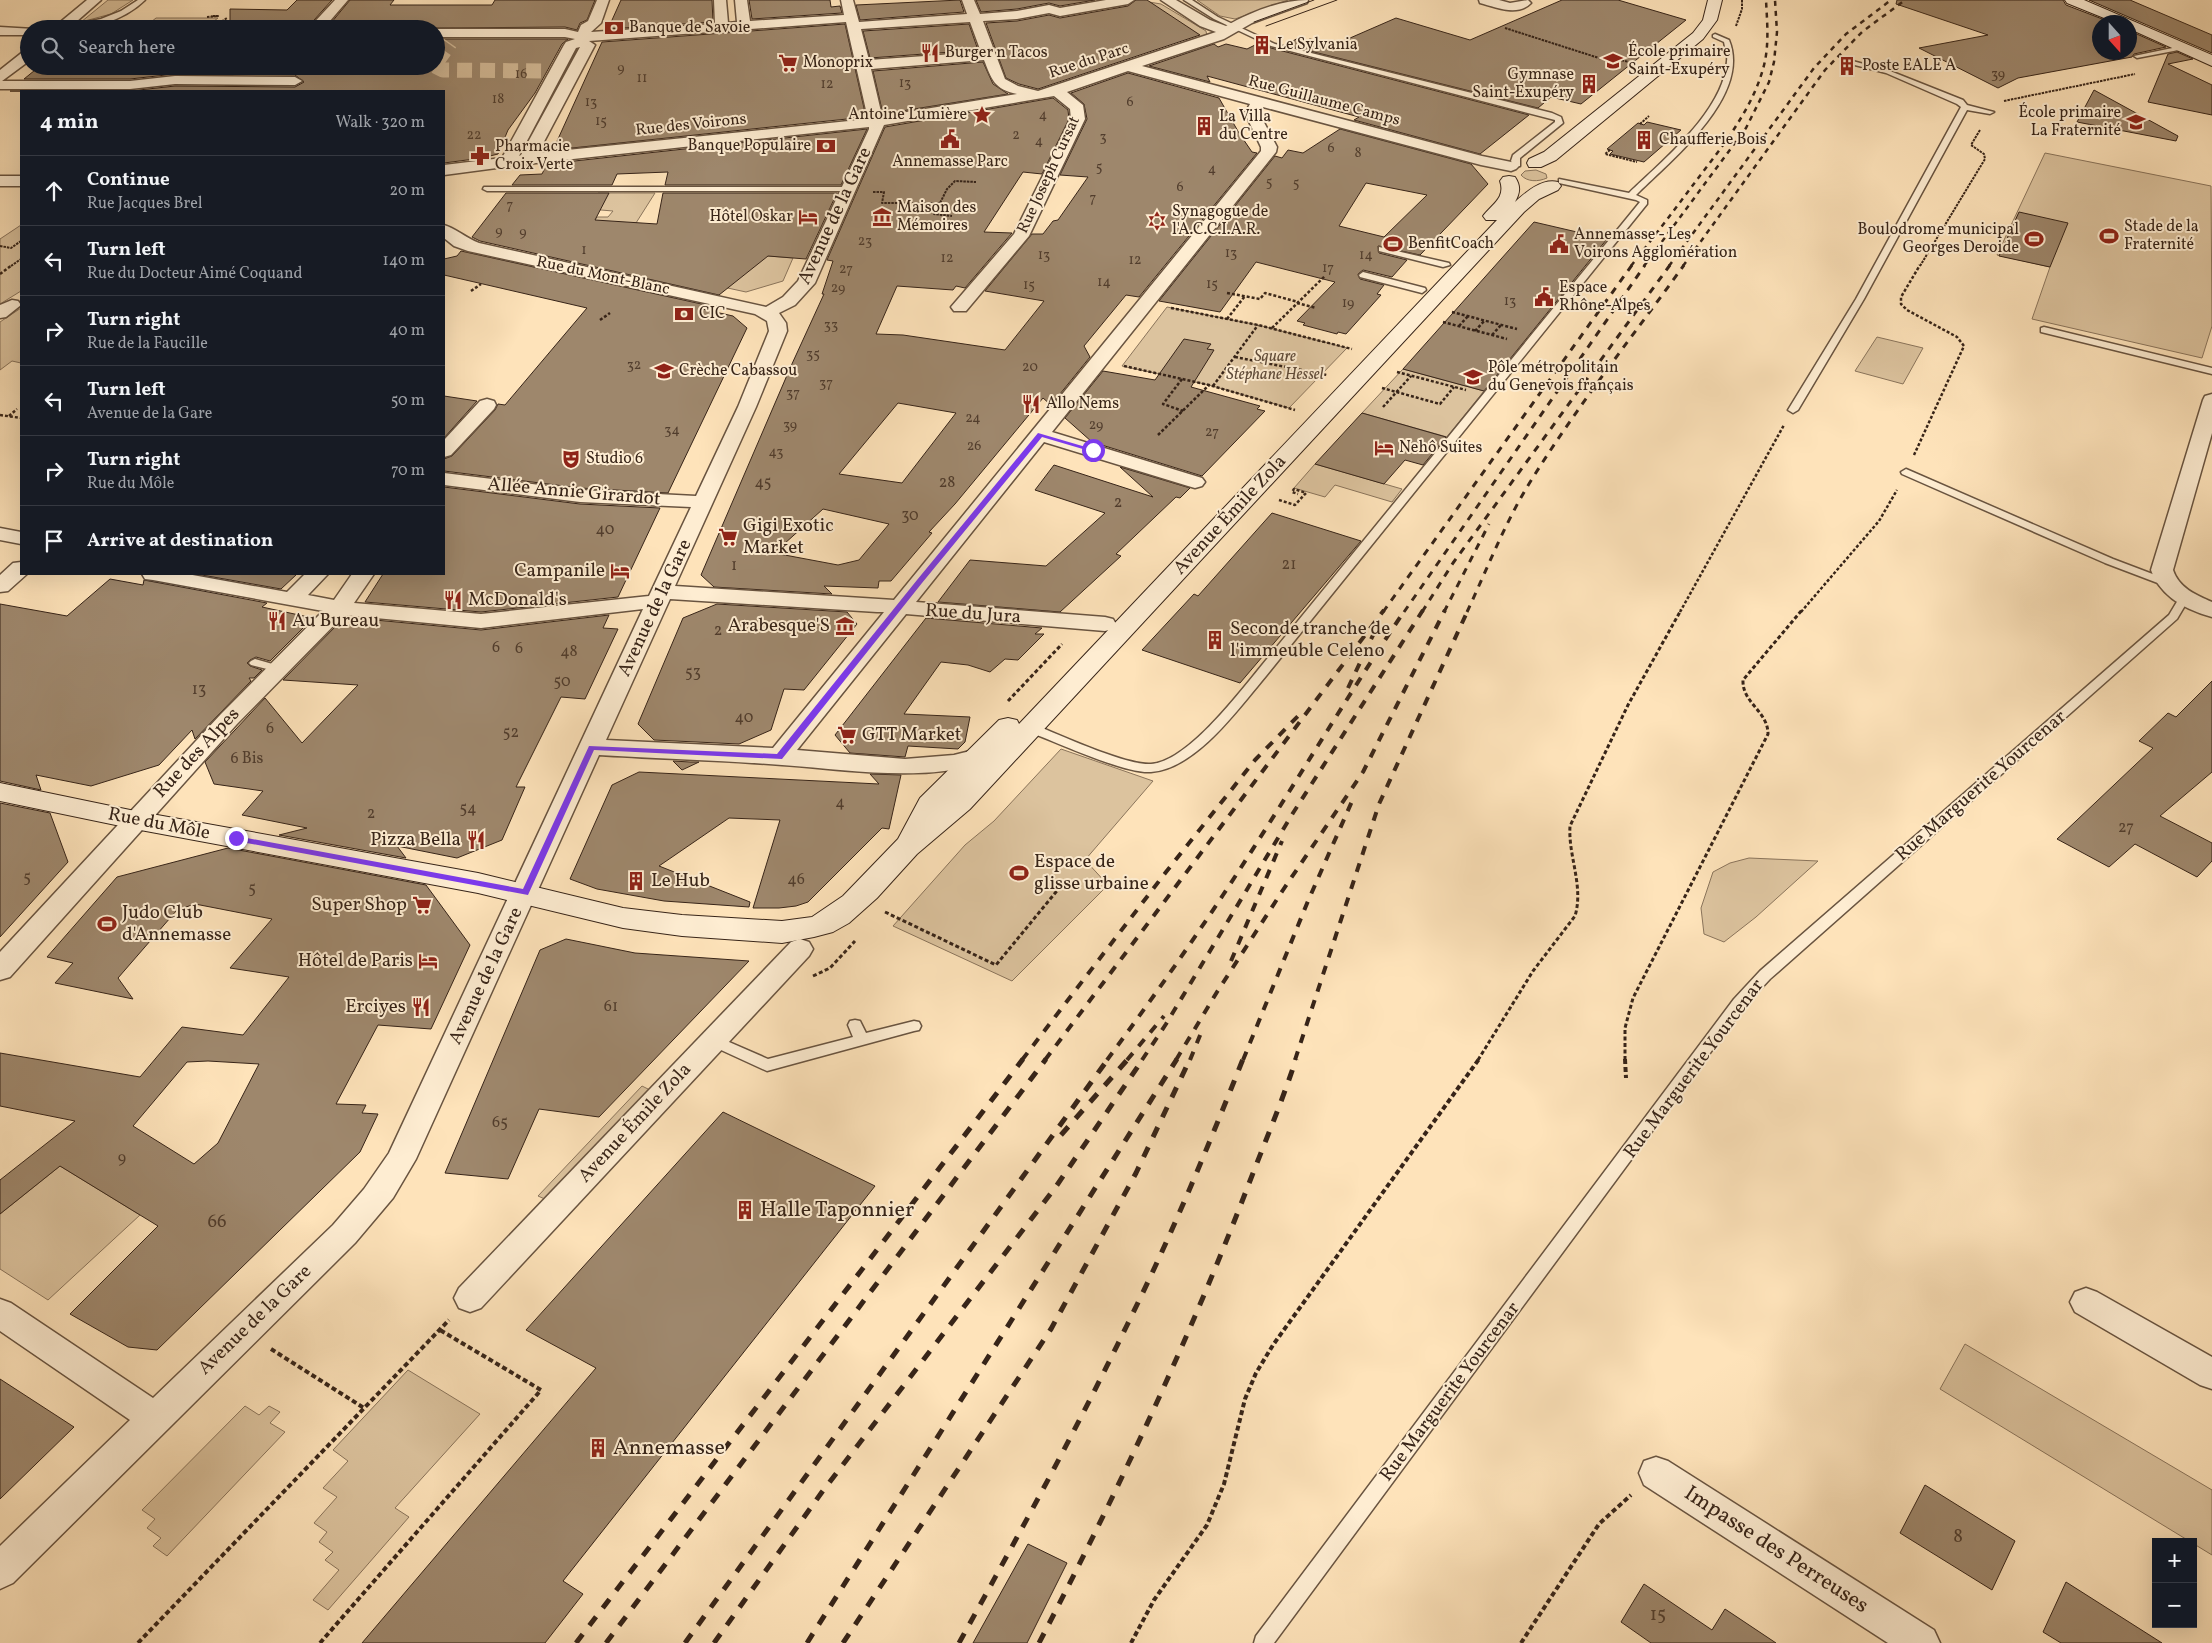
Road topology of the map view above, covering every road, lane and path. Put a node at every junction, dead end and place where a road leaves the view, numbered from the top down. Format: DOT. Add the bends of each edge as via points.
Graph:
graph roads {
  1 [pos="95,0"];
  2 [pos="142,0"];
  3 [pos="342,0"];
  4 [pos="591,0"];
  5 [pos="603,0"];
  6 [pos="720,0"];
  7 [pos="741,0"];
  8 [pos="847,0"];
  9 [pos="968,0"];
  10 [pos="1128,0"];
  11 [pos="1167,0"];
  12 [pos="1187,0"];
  13 [pos="1302,0"];
  14 [pos="1486,0"];
  15 [pos="1715,0"];
  16 [pos="1730,0"];
  17 [pos="2072,0"];
  18 [pos="1524,3"];
  19 [pos="2108,15"];
  20 [pos="212,16"];
  21 [pos="207,17"];
  22 [pos="227,18"];
  23 [pos="975,18"];
  24 [pos="69,20"];
  25 [pos="105,20"];
  26 [pos="225,20"];
  27 [pos="323,20"];
  28 [pos="852,22"];
  29 [pos="744,26"];
  30 [pos="1498,26"];
  31 [pos="722,27"];
  32 [pos="2137,27"];
  33 [pos="1232,30"];
  34 [pos="0,31"];
  35 [pos="20,31"];
  36 [pos="445,36"];
  37 [pos="583,36"];
  38 [pos="1715,36"];
  39 [pos="2182,48"];
  40 [pos="988,56"];
  41 [pos="2137,56"];
  42 [pos="20,61"];
  43 [pos="1845,61"];
  44 [pos="2212,61"];
  45 [pos="1613,62"];
  46 [pos="863,65"];
  47 [pos="1128,68"];
  48 [pos="2138,74"];
  49 [pos="270,75"];
  50 [pos="0,77"];
  51 [pos="264,81"];
  52 [pos="295,81"];
  53 [pos="0,85"];
  54 [pos="250,86"];
  55 [pos="564,90"];
  56 [pos="546,91"];
  57 [pos="1049,93"];
  58 [pos="1258,102"];
  59 [pos="1965,107"];
  60 [pos="1990,112"];
  61 [pos="1649,116"];
  62 [pos="877,122"];
  63 [pos="1640,124"];
  64 [pos="1610,150"];
  65 [pos="527,159"];
  66 [pos="508,161"];
  67 [pos="1535,163"];
  68 [pos="1658,168"];
  69 [pos="445,170"];
  70 [pos="1512,170"];
  71 [pos="1558,180"];
  72 [pos="0,181"];
  73 [pos="20,181"];
  74 [pos="976,182"];
  75 [pos="487,189"];
  76 [pos="848,190"];
  77 [pos="1630,196"];
  78 [pos="940,203"];
  79 [pos="952,216"];
  80 [pos="445,231"];
  81 [pos="20,242"];
  82 [pos="0,246"];
  83 [pos="1382,249"];
  84 [pos="20,260"];
  85 [pos="1446,265"];
  86 [pos="0,274"];
  87 [pos="1363,275"];
  88 [pos="1325,276"];
  89 [pos="481,284"];
  90 [pos="1422,290"];
  91 [pos="471,291"];
  92 [pos="1227,293"];
  93 [pos="1245,296"];
  94 [pos="1146,303"];
  95 [pos="1298,303"];
  96 [pos="960,307"];
  97 [pos="1316,308"];
  98 [pos="1450,311"];
  99 [pos="610,313"];
  100 [pos="767,313"];
  101 [pos="1468,316"];
  102 [pos="1227,319"];
  103 [pos="600,320"];
  104 [pos="1484,320"];
  105 [pos="1440,322"];
  106 [pos="1258,325"];
  107 [pos="1501,325"];
  108 [pos="1458,326"];
  109 [pos="1271,328"];
  110 [pos="2044,330"];
  111 [pos="1476,331"];
  112 [pos="1513,334"];
  113 [pos="1492,335"];
  114 [pos="1509,339"];
  115 [pos="1363,352"];
  116 [pos="1235,357"];
  117 [pos="1099,361"];
  118 [pos="1393,370"];
  119 [pos="2212,371"];
  120 [pos="1411,375"];
  121 [pos="1339,377"];
  122 [pos="1182,379"];
  123 [pos="1211,386"];
  124 [pos="1454,387"];
  125 [pos="1385,389"];
  126 [pos="1396,392"];
  127 [pos="1486,396"];
  128 [pos="2212,400"];
  129 [pos="487,405"];
  130 [pos="1383,407"];
  131 [pos="17,409"];
  132 [pos="1183,410"];
  133 [pos="1793,410"];
  134 [pos="1305,413"];
  135 [pos="0,415"];
  136 [pos="8,416"];
  137 [pos="20,418"];
  138 [pos="1040,435"];
  139 [pos="1158,435"];
  140 [pos="445,450"];
  141 [pos="1906,472"];
  142 [pos="445,479"];
  143 [pos="1195,482"];
  144 [pos="1298,494"];
  145 [pos="1277,499"];
  146 [pos="704,502"];
  147 [pos="0,534"];
  148 [pos="20,538"];
  149 [pos="20,569"];
  150 [pos="159,575"];
  151 [pos="316,575"];
  152 [pos="362,575"];
  153 [pos="2167,583"];
  154 [pos="0,586"];
  155 [pos="661,596"];
  156 [pos="2185,597"];
  157 [pos="292,599"];
  158 [pos="898,608"];
  159 [pos="343,609"];
  160 [pos="2212,610"];
  161 [pos="1105,624"];
  162 [pos="1031,728"];
  163 [pos="592,747"];
  164 [pos="779,757"];
  165 [pos="978,757"];
  166 [pos="917,767"];
  167 [pos="0,792"];
  168 [pos="939,808"];
  169 [pos="135,820"];
  170 [pos="1065,881"];
  171 [pos="525,893"];
  172 [pos="872,904"];
  173 [pos="797,943"];
  174 [pos="0,970"];
  175 [pos="856,1025"];
  176 [pos="914,1026"];
  177 [pos="713,1040"];
  178 [pos="862,1040"];
  179 [pos="1626,1078"];
  180 [pos="470,1298"];
  181 [pos="2086,1302"];
  182 [pos="0,1313"];
  183 [pos="440,1330"];
  184 [pos="243,1332"];
  185 [pos="2212,1374"];
  186 [pos="364,1408"];
  187 [pos="156,1418"];
  188 [pos="1656,1473"];
  189 [pos="0,1571"];
  190 [pos="138,1643"];
  191 [pos="320,1643"];
  192 [pos="1131,1643"];
  193 [pos="1263,1643"];
  194 [pos="1521,1643"];
  195 [pos="1922,1643"];
  1 -- 24 [label="street"];
  2 -- 25 [label="lane" via="130,10"];
  3 -- 27 [label="street"];
  4 -- 37 [label="street" via="582,24"];
  5 -- 37 [label="street" via="594,23"];
  6 -- 31 [label="street"];
  7 -- 29 [label="street"];
  8 -- 28 [label="street"];
  9 -- 23 [label="street"];
  10 -- 23 [label="street" via="1064,12 1050,10"];
  11 -- 33 [label="street" via="1207,24"];
  12 -- 33 [label="lane"];
  13 -- 33 [label="street, Rue du Parc" via="1247,20"];
  14 -- 18 [label="street" via="1510,7"];
  15 -- 67 [label="street" via="1710,20 1698,36 1550,156"];
  16 -- 38 [label="street, Avenue Émile Zola" via="1728,14"];
  17 -- 19 [label="street"];
  20 -- 21 [label="path" via="218,16"];
  22 -- 26 [label="path"];
  23 -- 28 [label="street"];
  23 -- 40 [label="street"];
  28 -- 29 [label="street"];
  28 -- 46 [label="street"];
  29 -- 31 [label="street"];
  30 -- 45 [label="path"];
  31 -- 37 [label="street"];
  32 -- 39 [label="street"];
  33 -- 47 [label="street, Rue du Parc"];
  33 -- 70 [label="lane" via="1276,46 1558,119 1559,123 1516,157"];
  34 -- 35 [label="street"];
  36 -- 37 [label="street" via="454,38 565,33"];
  37 -- 55 [label="street" via="588,45"];
  37 -- 56 [label="street" via="571,45 551,71"];
  38 -- 68 [label="lane" via="1726,41 1731,57 1721,89 1702,125"];
  38 -- 71 [label="street, Avenue Émile Zola" via="1573,154 1561,166"];
  39 -- 41 [label="lane"];
  39 -- 44 [label="street"];
  40 -- 46 [label="street"];
  40 -- 57 [label="street" via="1004,86 1024,92"];
  42 -- 50 [label="street"];
  43 -- 59 [label="lane" via="1888,72"];
  46 -- 62 [label="street"];
  47 -- 57 [label="street, Rue du Parc"];
  47 -- 58 [label="street, Rue Guillaume Camps"];
  48 -- 60 [label="path" via="2007,100 1996,104"];
  49 -- 51 [label="street"];
  51 -- 52 [label="street"];
  51 -- 54 [label="street"];
  53 -- 54 [label="street" via="125,85 174,80"];
  55 -- 56 [label="street"];
  55 -- 65 [label="street"];
  56 -- 66 [label="street"];
  57 -- 62 [label="street, Rue du Parc"];
  57 -- 96 [label="street, Rue Joseph Cursat" via="1077,107 1078,119 1021,236"];
  58 -- 70 [label="street, Rue Guillaume Camps"];
  58 -- 94 [label="street" via="1252,113 1269,147 1268,152"];
  59 -- 60 [label="lane"];
  59 -- 133 [label="lane" via="1860,299"];
  60 -- 141 [label="path" via="1971,145 1985,158 1901,297 1901,304 1907,310 1957,337 1964,349"];
  61 -- 63 [label="path"];
  62 -- 65 [label="street, Rue des Voirons"];
  62 -- 76 [label="street, Avenue de la Gare"];
  64 -- 68 [label="path" via="1605,154"];
  65 -- 66 [label="street, Rue des Voirons"];
  66 -- 69 [label="street, Rue des Voirons"];
  67 -- 70 [label="street"];
  67 -- 71 [label="street" via="1552,167"];
  68 -- 77 [label="lane"];
  70 -- 71 [label="street" via="1528,187"];
  70 -- 85 [label="street, Avenue Émile Zola" via="1511,195"];
  71 -- 77 [label="lane"];
  71 -- 162 [label="street, Avenue Émile Zola" via="1518,208"];
  72 -- 73 [label="street"];
  74 -- 78 [label="path" via="955,181"];
  75 -- 76 [label="lane"];
  76 -- 78 [label="path" via="884,192 882,203"];
  76 -- 100 [label="street, Avenue de la Gare" via="803,287 789,301"];
  77 -- 127 [label="lane" via="1641,199 1643,204"];
  78 -- 79 [label="path" via="934,214"];
  80 -- 100 [label="street, Rue du Mont-Blanc" via="474,247"];
  81 -- 82 [label="path" via="11,248"];
  83 -- 85 [label="lane"];
  84 -- 86 [label="path"];
  85 -- 90 [label="street, Avenue Émile Zola"];
  87 -- 90 [label="lane"];
  88 -- 95 [label="path"];
  89 -- 91 [label="path"];
  90 -- 115 [label="street, Avenue Émile Zola"];
  92 -- 93 [label="path"];
  93 -- 95 [label="path" via="1260,299 1265,293"];
  93 -- 102 [label="path"];
  94 -- 102 [label="path"];
  94 -- 117 [label="street"];
  95 -- 97 [label="path"];
  95 -- 109 [label="path"];
  98 -- 101 [label="path"];
  99 -- 103 [label="path"];
  100 -- 146 [label="street, Avenue de la Gare" via="778,323 774,345"];
  101 -- 104 [label="path"];
  101 -- 108 [label="path"];
  102 -- 106 [label="path"];
  104 -- 107 [label="path"];
  104 -- 111 [label="path"];
  105 -- 108 [label="path"];
  106 -- 109 [label="path"];
  106 -- 116 [label="path"];
  107 -- 112 [label="path" via="1518,329"];
  107 -- 113 [label="path"];
  108 -- 111 [label="path"];
  109 -- 115 [label="path"];
  110 -- 119 [label="lane"];
  111 -- 113 [label="path"];
  113 -- 114 [label="path"];
  115 -- 121 [label="street, Avenue Émile Zola"];
  116 -- 121 [label="path"];
  116 -- 123 [label="path"];
  117 -- 122 [label="path"];
  117 -- 138 [label="street"];
  118 -- 120 [label="path"];
  120 -- 124 [label="path"];
  120 -- 126 [label="path"];
  121 -- 134 [label="street, Avenue Émile Zola"];
  122 -- 123 [label="path"];
  122 -- 132 [label="path" via="1163,404"];
  123 -- 132 [label="path"];
  123 -- 134 [label="path"];
  124 -- 126 [label="path" via="1440,404"];
  124 -- 127 [label="path"];
  125 -- 126 [label="path"];
  126 -- 130 [label="path"];
  127 -- 162 [label="lane" via="1227,713 1184,754 1153,768 1133,765"];
  128 -- 153 [label="street" via="2162,570"];
  129 -- 140 [label="street"];
  131 -- 136 [label="path"];
  132 -- 139 [label="path"];
  133 -- 192 [label="path" via="1628,705 1578,806 1570,826 1569,841 1578,890 1575,916 1533,971 1475,1065 1273,1345 1245,1399 1224,1484 1207,1525 1154,1600"];
  134 -- 161 [label="street, Avenue Émile Zola"];
  135 -- 136 [label="path"];
  136 -- 137 [label="path"];
  138 -- 143 [label="street"];
  138 -- 158 [label="street"];
  141 -- 153 [label="lane"];
  141 -- 179 [label="path" via="1879,521 1743,680 1743,693 1764,718 1768,734 1633,998 1624,1032"];
  142 -- 146 [label="street, Allée Annie Girardot" via="580,496"];
  144 -- 145 [label="path" via="1292,492 1294,489 1306,493 1295,504"];
  146 -- 155 [label="street, Avenue de la Gare"];
  147 -- 148 [label="street"];
  149 -- 154 [label="street"];
  150 -- 157 [label="street, Rue du Jura"];
  151 -- 157 [label="street"];
  152 -- 159 [label="street, Rue des Alpes"];
  153 -- 156 [label="street"];
  155 -- 158 [label="street, Rue du Jura"];
  155 -- 159 [label="street, Rue du Jura" via="492,621"];
  155 -- 163 [label="street, Avenue de la Gare"];
  156 -- 160 [label="street"];
  156 -- 193 [label="lane, Rue Marguerite Yourcenar" via="2173,617 1765,975 1739,1003"];
  157 -- 159 [label="street, Rue du Jura"];
  158 -- 161 [label="street, Rue du Jura"];
  158 -- 164 [label="street"];
  159 -- 169 [label="street, Rue des Alpes" via="262,669"];
  161 -- 165 [label="street, Avenue Émile Zola"];
  162 -- 168 [label="street, Avenue Émile Zola"];
  163 -- 164 [label="street"];
  163 -- 171 [label="street, Avenue de la Gare"];
  164 -- 166 [label="street"];
  165 -- 166 [label="street"];
  165 -- 168 [label="street, Avenue Émile Zola"];
  166 -- 168 [label="street" via="928,780"];
  167 -- 169 [label="street, Rue du Môle"];
  168 -- 172 [label="street, Avenue Émile Zola" via="924,813"];
  169 -- 171 [label="street, Rue du Môle"];
  169 -- 174 [label="street, Rue des Alpes"];
  170 -- 172 [label="path" via="996,965"];
  171 -- 173 [label="street, Rue du Môle" via="625,918 723,928 763,947 785,950"];
  171 -- 184 [label="street, Avenue de la Gare" via="401,1159 386,1184 356,1222"];
  172 -- 173 [label="street, Avenue Émile Zola" via="831,937"];
  173 -- 177 [label="street, Avenue Émile Zola"];
  175 -- 178 [label="lane"];
  176 -- 178 [label="lane"];
  177 -- 178 [label="lane" via="767,1065"];
  177 -- 180 [label="street, Avenue Émile Zola"];
  180 -- 183 [label="path"];
  181 -- 185 [label="street"];
  182 -- 187 [label="street"];
  183 -- 186 [label="path"];
  183 -- 191 [label="path" via="541,1390"];
  184 -- 186 [label="path"];
  184 -- 187 [label="street, Avenue de la Gare"];
  186 -- 190 [label="path"];
  187 -- 189 [label="street, Avenue de la Gare"];
  188 -- 194 [label="path" via="1599,1524"];
  188 -- 195 [label="street, Impasse des Perreuses"];
}
